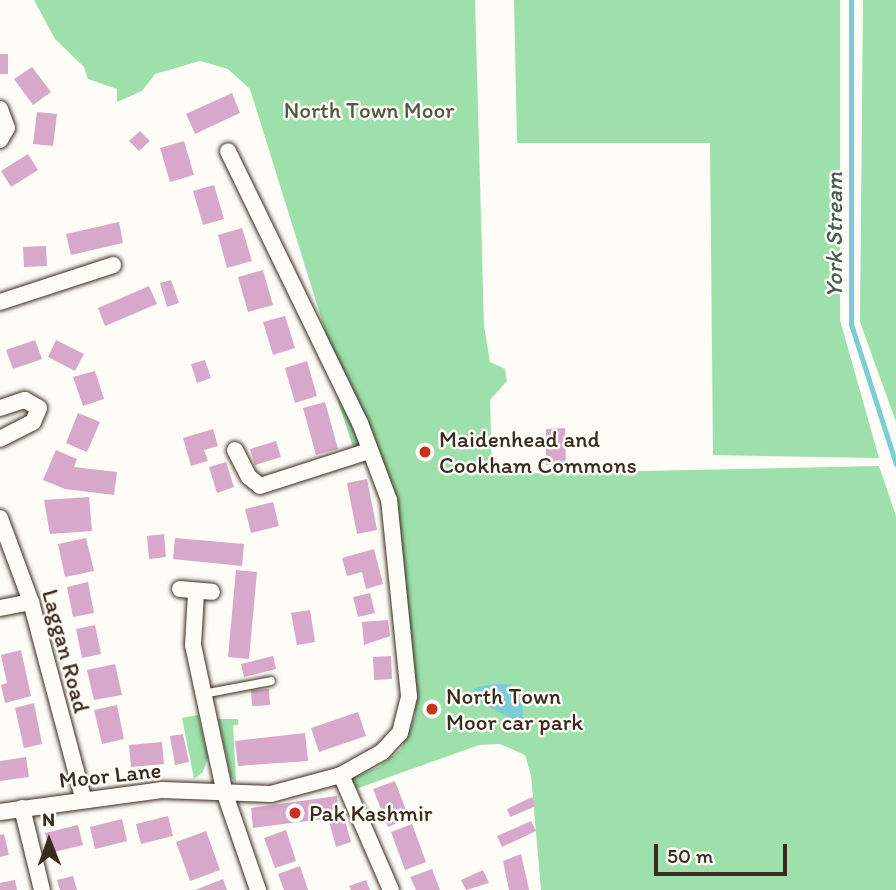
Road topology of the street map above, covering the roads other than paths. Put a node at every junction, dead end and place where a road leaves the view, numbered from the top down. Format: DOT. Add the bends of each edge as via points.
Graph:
graph roads {
  1 [pos="0,110"];
  2 [pos="0,140"];
  3 [pos="228,151"];
  4 [pos="113,265"];
  5 [pos="0,302"];
  6 [pos="0,408"];
  7 [pos="0,439"];
  8 [pos="235,450"];
  9 [pos="369,451"];
  10 [pos="0,518"];
  11 [pos="180,589"];
  12 [pos="31,602"];
  13 [pos="0,608"];
  14 [pos="271,681"];
  15 [pos="203,694"];
  16 [pos="341,775"];
  17 [pos="225,794"];
  18 [pos="83,798"];
  19 [pos="22,808"];
  20 [pos="0,812"];
  21 [pos="42,890"];
  22 [pos="258,890"];
  23 [pos="391,890"];
  1 -- 2 [label="street" via="7,128"];
  3 -- 9 [label="street"];
  4 -- 5 [label="street"];
  6 -- 7 [label="street" via="25,400 39,408 33,422"];
  8 -- 9 [label="street" via="249,477 260,486"];
  9 -- 16 [label="street" via="389,500 409,696 400,733 383,751"];
  10 -- 12 [label="street, Laggan Road"];
  11 -- 15 [label="street" via="204,593 193,645"];
  12 -- 13 [label="street"];
  12 -- 18 [label="street, Laggan Road"];
  14 -- 15 [label="lane"];
  15 -- 17 [label="street"];
  16 -- 17 [label="street" via="271,794"];
  16 -- 23 [label="street"];
  17 -- 18 [label="street, Moor Lane" via="162,790"];
  17 -- 22 [label="street"];
  18 -- 19 [label="street, Moor Lane"];
  19 -- 20 [label="street, Moor Lane"];
  19 -- 21 [label="street"];
}
